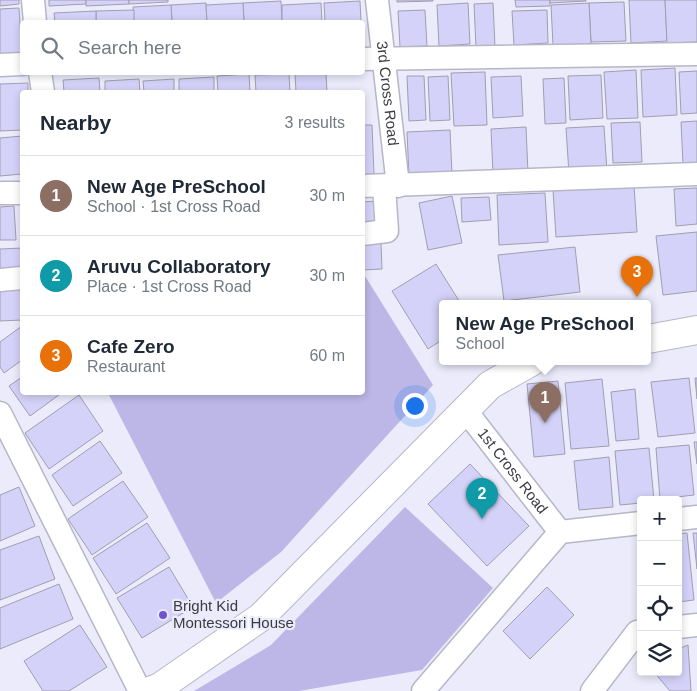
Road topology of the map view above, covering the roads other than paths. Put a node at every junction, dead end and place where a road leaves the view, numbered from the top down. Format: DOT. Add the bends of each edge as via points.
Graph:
graph roads {
  1 [pos="33,0"];
  2 [pos="377,0"];
  3 [pos="35,20"];
  4 [pos="697,54"];
  5 [pos="373,59"];
  6 [pos="20,64"];
  7 [pos="0,65"];
  8 [pos="40,75"];
  9 [pos="43,90"];
  10 [pos="697,174"];
  11 [pos="382,186"];
  12 [pos="0,193"];
  13 [pos="20,193"];
  14 [pos="365,234"];
  15 [pos="20,278"];
  16 [pos="0,280"];
  17 [pos="697,330"];
  18 [pos="651,338"];
  19 [pos="526,365"];
  20 [pos="466,411"];
  21 [pos="0,413"];
  22 [pos="697,517"];
  23 [pos="682,519"];
  24 [pos="637,523"];
  25 [pos="560,532"];
  26 [pos="697,625"];
  27 [pos="682,627"];
  28 [pos="637,634"];
  29 [pos="153,690"];
  30 [pos="423,691"];
  31 [pos="592,691"];
  1 -- 3 [label="street"];
  2 -- 5 [label="street, 3rd Cross Road"];
  4 -- 5 [label="street"];
  5 -- 11 [label="street, 3rd Cross Road"];
  6 -- 7 [label="street"];
  8 -- 9 [label="street"];
  10 -- 11 [label="street"];
  11 -- 14 [label="street, 3rd Cross Road" via="387,231"];
  12 -- 13 [label="street"];
  15 -- 16 [label="street"];
  17 -- 18 [label="street"];
  19 -- 20 [label="street" via="490,385"];
  20 -- 25 [label="street, 1st Cross Road"];
  20 -- 29 [label="street" via="261,617"];
  21 -- 29 [label="street"];
  22 -- 23 [label="street"];
  24 -- 25 [label="street"];
  25 -- 30 [label="street"];
  26 -- 27 [label="street"];
  28 -- 31 [label="street"];
}
